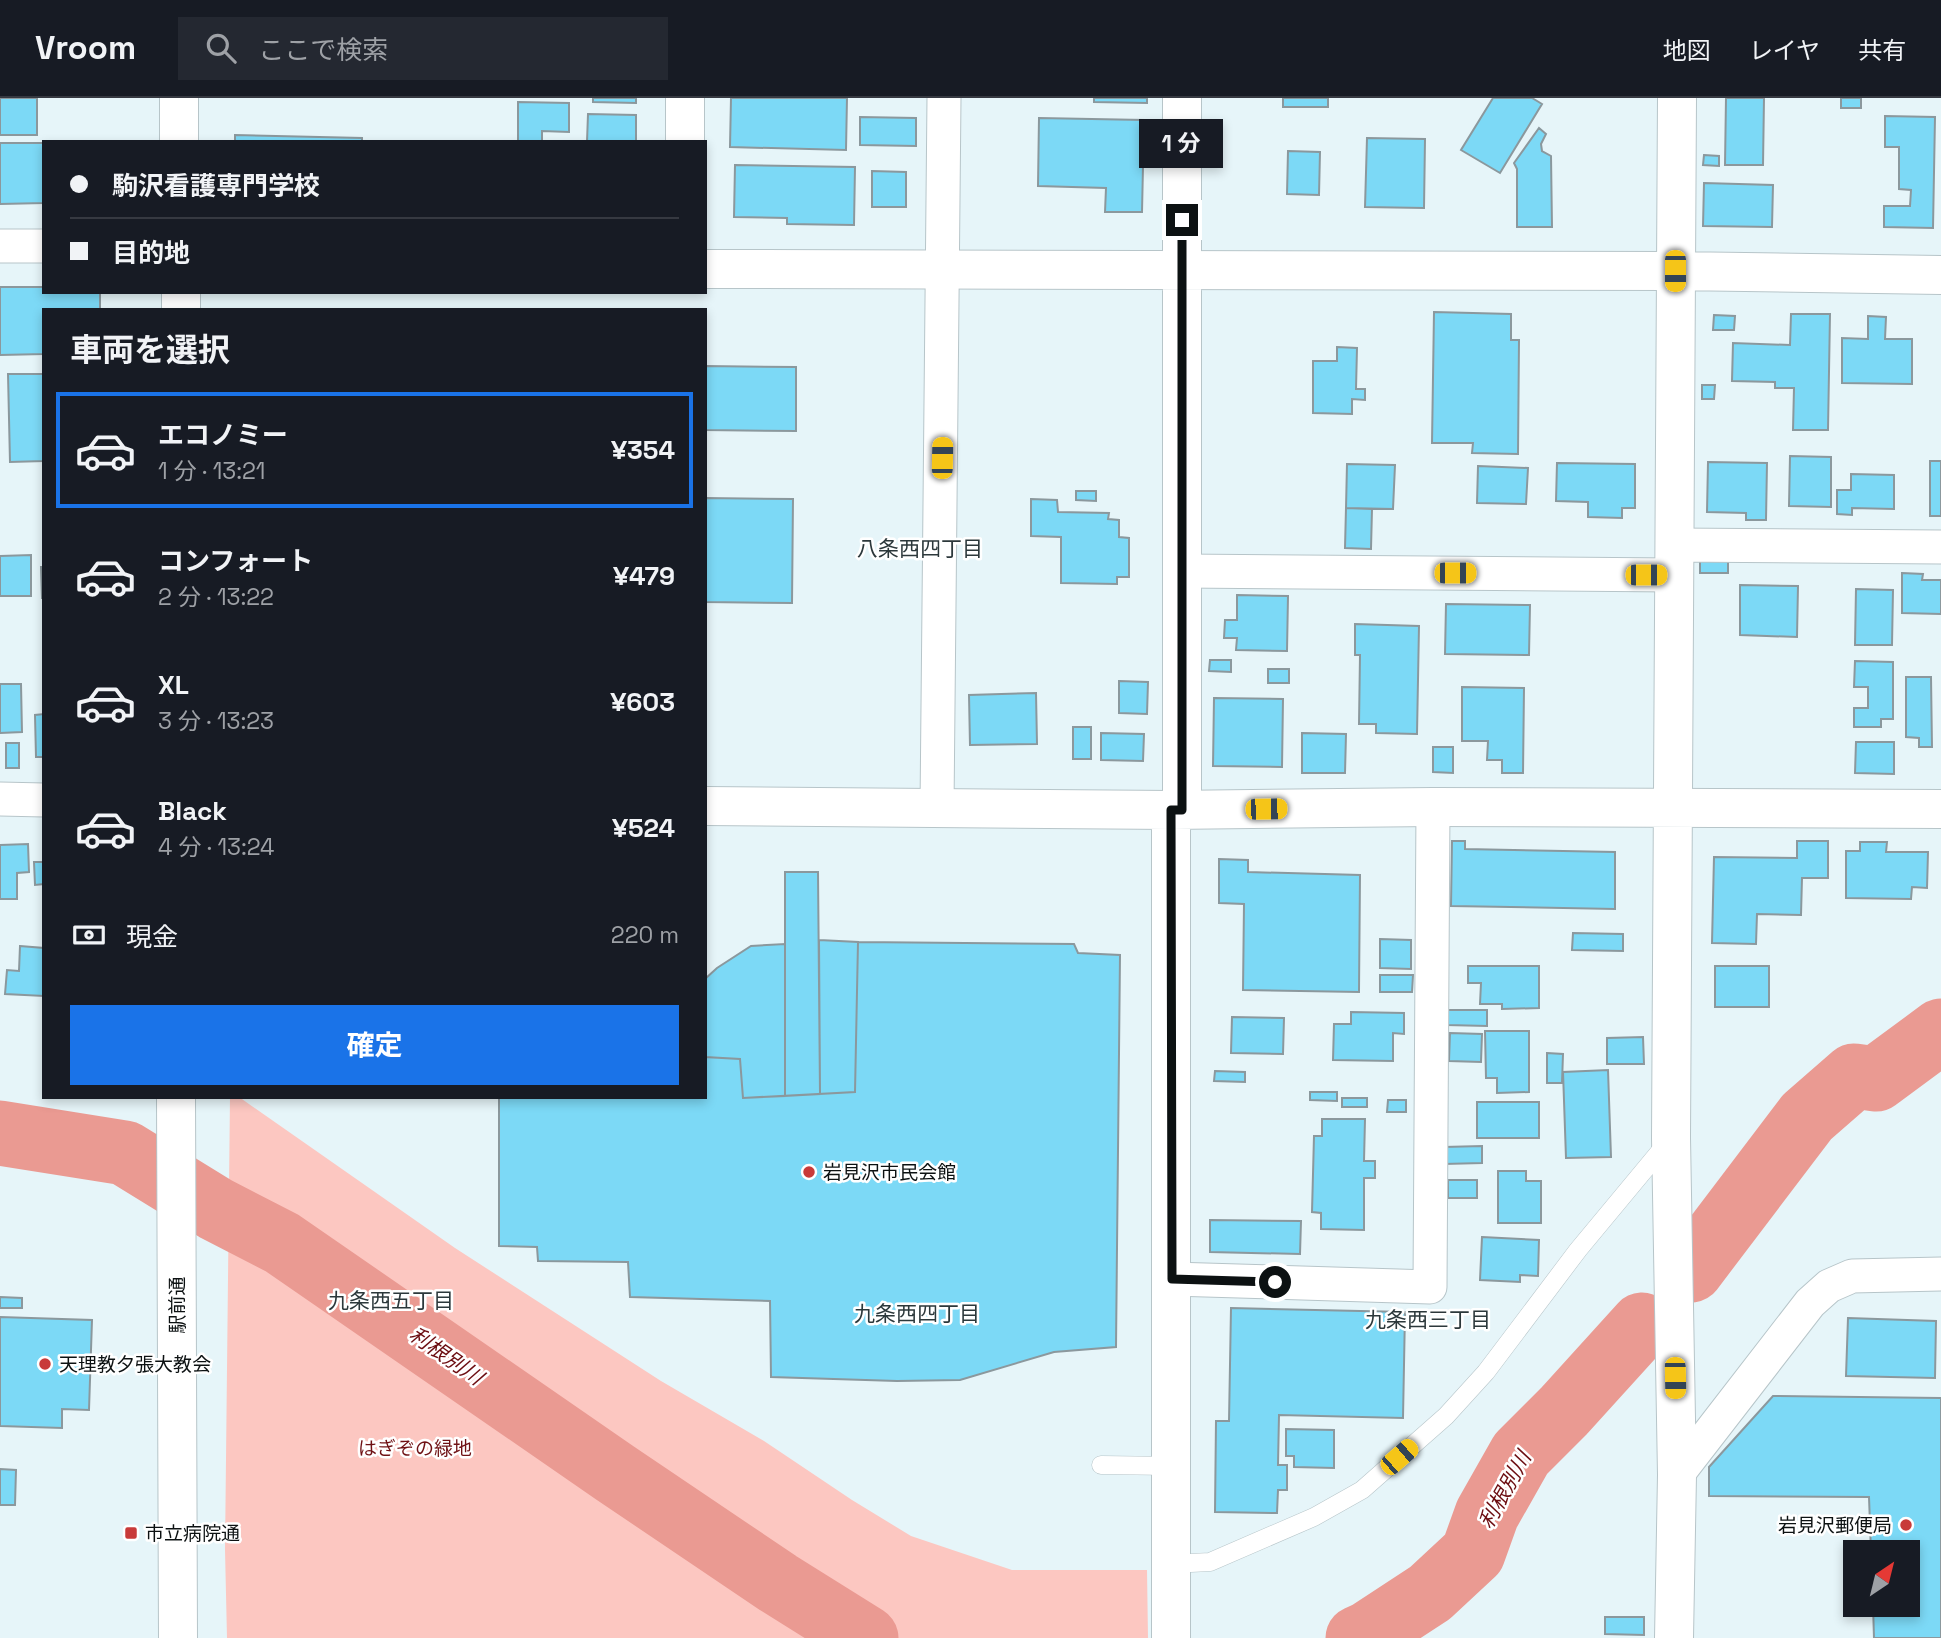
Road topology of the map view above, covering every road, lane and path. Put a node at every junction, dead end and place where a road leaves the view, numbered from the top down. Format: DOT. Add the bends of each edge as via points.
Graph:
graph roads {
  1 [pos="179,98"];
  2 [pos="685,98"];
  3 [pos="944,98"];
  4 [pos="1182,98"];
  5 [pos="1677,98"];
  6 [pos="179,140"];
  7 [pos="685,140"];
  8 [pos="0,246"];
  9 [pos="42,246"];
  10 [pos="707,269"];
  11 [pos="944,269"];
  12 [pos="1182,269"];
  13 [pos="1675,271"];
  14 [pos="1941,275"];
  15 [pos="1941,547"];
  16 [pos="1674,560"];
  17 [pos="1181,572"];
  18 [pos="0,799"];
  19 [pos="42,800"];
  20 [pos="707,806"];
  21 [pos="1433,807"];
  22 [pos="1673,807"];
  23 [pos="937,808"];
  24 [pos="1941,809"];
  25 [pos="1176,810"];
  26 [pos="176,1099"];
  27 [pos="1671,1139"];
  28 [pos="1941,1274"];
  29 [pos="1172,1279"];
  30 [pos="1101,1465"];
  31 [pos="1171,1466"];
  32 [pos="1677,1475"];
  33 [pos="1171,1572"];
  34 [pos="178,1638"];
  35 [pos="1171,1638"];
  36 [pos="1674,1638"];
  1 -- 6 [label="street"];
  2 -- 7 [label="street"];
  3 -- 11 [label="street"];
  4 -- 12 [label="street"];
  5 -- 13 [label="street"];
  8 -- 9 [label="street"];
  10 -- 11 [label="street"];
  11 -- 12 [label="street"];
  11 -- 23 [label="street"];
  12 -- 13 [label="street"];
  12 -- 17 [label="street"];
  13 -- 14 [label="street"];
  13 -- 16 [label="street"];
  15 -- 16 [label="street"];
  16 -- 17 [label="street"];
  16 -- 22 [label="street"];
  17 -- 25 [label="street"];
  18 -- 19 [label="street"];
  20 -- 23 [label="street"];
  21 -- 22 [label="street"];
  21 -- 25 [label="street"];
  21 -- 29 [label="street" via="1430,1287"];
  22 -- 24 [label="street"];
  22 -- 27 [label="street"];
  23 -- 25 [label="street"];
  25 -- 29 [label="street"];
  26 -- 34 [label="street, 駅前通"];
  27 -- 32 [label="street"];
  27 -- 33 [label="lane" via="1578,1250 1486,1372 1446,1416 1362,1490 1314,1517 1210,1562"];
  28 -- 32 [label="street" via="1852,1276 1829,1286 1810,1303"];
  29 -- 31 [label="street"];
  30 -- 31 [label="lane"];
  31 -- 33 [label="street"];
  32 -- 36 [label="street"];
  33 -- 35 [label="street"];
}
